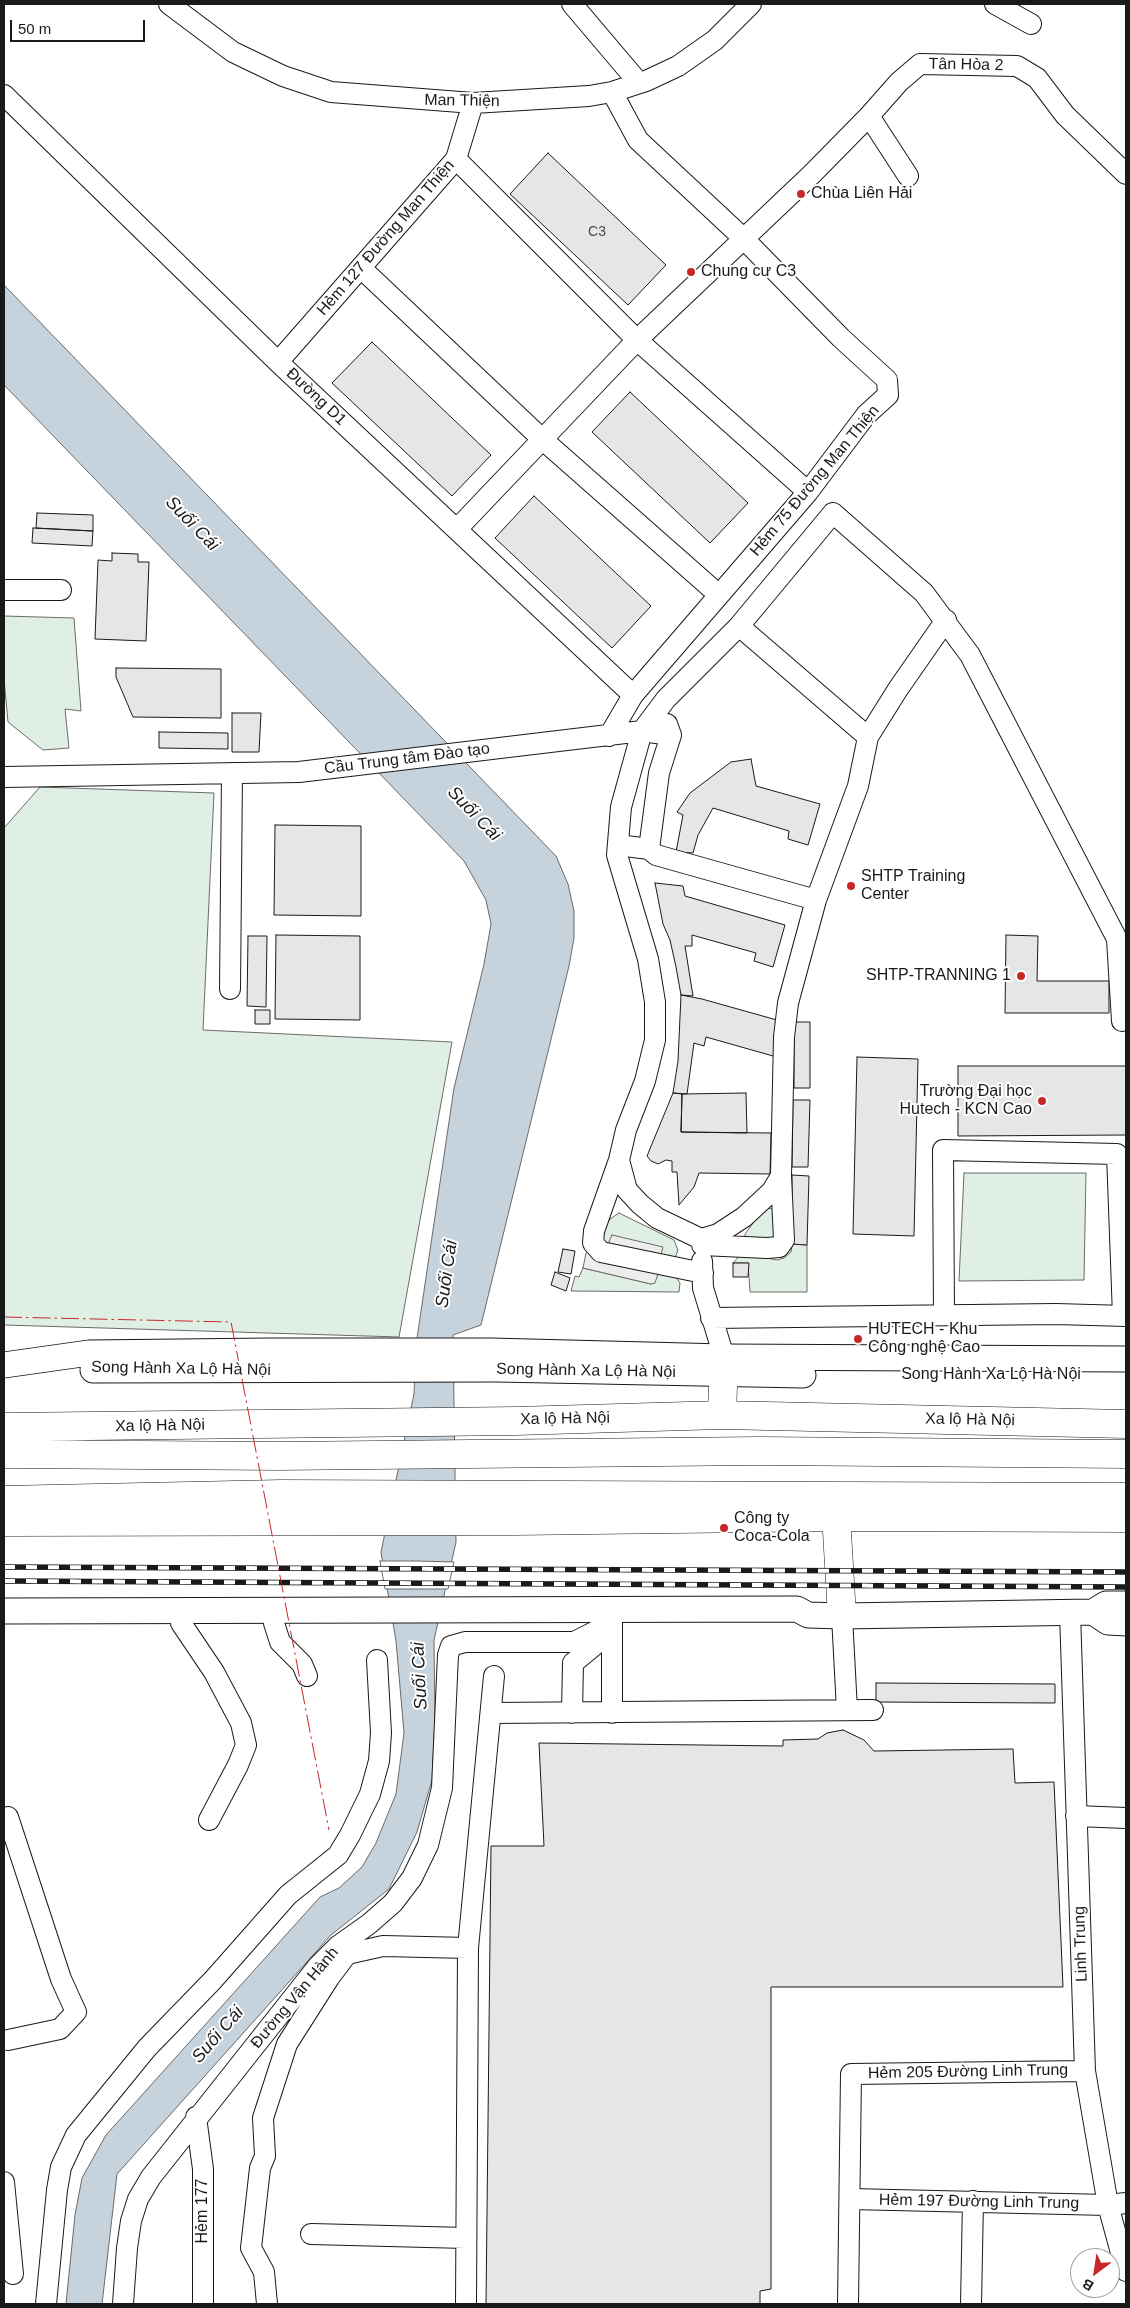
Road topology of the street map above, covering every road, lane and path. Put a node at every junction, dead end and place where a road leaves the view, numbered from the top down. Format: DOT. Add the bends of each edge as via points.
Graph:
graph roads {
  1 [pos="171,4"];
  2 [pos="572,4"];
  3 [pos="751,4"];
  4 [pos="995,4"];
  5 [pos="1031,24"];
  6 [pos="639,83"];
  7 [pos="612,92"];
  8 [pos="4,95"];
  9 [pos="473,103"];
  10 [pos="869,116"];
  11 [pos="456,159"];
  12 [pos="1126,174"];
  13 [pos="908,176"];
  14 [pos="743,238"];
  15 [pos="361,268"];
  16 [pos="637,340"];
  17 [pos="278,362"];
  18 [pos="542,439"];
  19 [pos="808,492"];
  20 [pos="457,529"];
  21 [pos="4,590"];
  22 [pos="61,590"];
  23 [pos="719,595"];
  24 [pos="946,620"];
  25 [pos="738,626"];
  26 [pos="633,695"];
  27 [pos="660,706"];
  28 [pos="642,732"];
  29 [pos="671,735"];
  30 [pos="609,736"];
  31 [pos="868,737"];
  32 [pos="232,773"];
  33 [pos="4,777"];
  34 [pos="618,845"];
  35 [pos="649,849"];
  36 [pos="816,900"];
  37 [pos="1122,943"];
  38 [pos="230,989"];
  39 [pos="1122,1021"];
  40 [pos="619,1160"];
  41 [pos="782,1176"];
  42 [pos="702,1242"];
  43 [pos="703,1273"];
  44 [pos="944,1315"];
  45 [pos="1124,1316"];
  46 [pos="711,1318"];
  47 [pos="1126,1360"];
  48 [pos="4,1365"];
  49 [pos="724,1366"];
  50 [pos="1126,1376"];
  51 [pos="722,1415"];
  52 [pos="1126,1424"];
  53 [pos="16,1427"];
  54 [pos="4,1454"];
  55 [pos="1126,1454"];
  56 [pos="80,1456"];
  57 [pos="1126,1497"];
  58 [pos="4,1500"];
  59 [pos="281,1507"];
  60 [pos="836,1507"];
  61 [pos="1126,1518"];
  62 [pos="4,1522"];
  63 [pos="1126,1604"];
  64 [pos="4,1611"];
  65 [pos="1082,1612"];
  66 [pos="808,1615"];
  67 [pos="298,1616"];
  68 [pos="492,1616"];
  69 [pos="842,1616"];
  70 [pos="4,1623"];
  71 [pos="181,1623"];
  72 [pos="274,1623"];
  73 [pos="1126,1623"];
  74 [pos="612,1627"];
  75 [pos="377,1660"];
  76 [pos="307,1676"];
  77 [pos="494,1676"];
  78 [pos="847,1710"];
  79 [pos="873,1710"];
  80 [pos="491,1713"];
  81 [pos="572,1713"];
  82 [pos="612,1713"];
  83 [pos="1076,1816"];
  84 [pos="8,1817"];
  85 [pos="1126,1818"];
  86 [pos="209,1820"];
  87 [pos="10,1845"];
  88 [pos="468,1948"];
  89 [pos="8,2040"];
  90 [pos="1085,2071"];
  91 [pos="196,2118"];
  92 [pos="4,2182"];
  93 [pos="850,2199"];
  94 [pos="973,2201"];
  95 [pos="1117,2204"];
  96 [pos="311,2234"];
  97 [pos="466,2238"];
  98 [pos="1126,2271"];
  99 [pos="13,2274"];
  100 [pos="46,2304"];
  101 [pos="123,2304"];
  102 [pos="203,2304"];
  103 [pos="267,2304"];
  104 [pos="466,2304"];
  105 [pos="848,2304"];
  106 [pos="971,2304"];
  1 -- 9 [label="street, Man Thiện" via="233,52 299,82 331,92"];
  2 -- 6 [label="street"];
  3 -- 6 [label="street, Man Thiện" via="715,40 678,66"];
  4 -- 5 [label="street"];
  6 -- 7 [label="street, Man Thiện"];
  7 -- 9 [label="street, Man Thiện" via="546,100"];
  7 -- 14 [label="street" via="638,140"];
  8 -- 17 [label="street, Đường D1"];
  9 -- 11 [label="street, Hẻm 127 Đường Man Thiện"];
  10 -- 12 [label="street, Tân Hòa 2" via="920,64 1017,66 1037,78 1065,115"];
  10 -- 13 [label="street"];
  10 -- 14 [label="street, Tân Hòa 2"];
  11 -- 15 [label="street, Hẻm 127 Đường Man Thiện"];
  11 -- 16 [label="street"];
  14 -- 16 [label="street, Tân Hòa 2"];
  14 -- 19 [label="street, Hẻm 75 Đường Man Thiện" via="887,380 888,395 866,415"];
  15 -- 17 [label="street, Hẻm 127 Đường Man Thiện"];
  15 -- 18 [label="street"];
  16 -- 18 [label="street, Tân Hòa 2"];
  16 -- 19 [label="street"];
  17 -- 20 [label="street, Đường D1"];
  18 -- 20 [label="street, Tân Hòa 2"];
  18 -- 23 [label="street"];
  19 -- 23 [label="street, Hẻm 75 Đường Man Thiện"];
  20 -- 26 [label="street, Đường D1"];
  21 -- 22 [label="street"];
  23 -- 26 [label="street, Hẻm 75 Đường Man Thiện"];
  24 -- 25 [label="street" via="924,593 833,513"];
  24 -- 31 [label="street"];
  24 -- 37 [label="street" via="970,655"];
  25 -- 27 [label="street"];
  25 -- 31 [label="street"];
  26 -- 30 [label="street, Hẻm 75 Đường Man Thiện"];
  27 -- 28 [label="street"];
  27 -- 29 [label="street"];
  28 -- 29 [label="street, Cầu Trung tâm Đào tạo"];
  28 -- 30 [label="street, Cầu Trung tâm Đào tạo"];
  28 -- 34 [label="street" via="621,807"];
  29 -- 35 [label="street" via="659,773"];
  30 -- 32 [label="street, Cầu Trung tâm Đào tạo" via="299,772"];
  31 -- 36 [label="street" via="858,786"];
  32 -- 33 [label="street, Cầu Trung tâm Đào tạo"];
  32 -- 38 [label="street"];
  34 -- 35 [label="street"];
  34 -- 40 [label="street" via="617,855 648,959 655,1002 655,1040"];
  35 -- 36 [label="street" via="656,854"];
  36 -- 41 [label="street" via="788,1003 784,1037"];
  37 -- 39 [label="street"];
  40 -- 42 [label="street" via="627,1190 640,1204 669,1225"];
  40 -- 43 [label="street" via="593,1243 600,1252"];
  41 -- 42 [label="street" via="772,1191 744,1217"];
  41 -- 42 [label="street" via="784,1240 779,1247 743,1248"];
  42 -- 43 [label="street"];
  43 -- 46 [label="street" via="703,1288"];
  44 -- 45 [label="street"];
  44 -- 45 [label="street" via="943,1150 1117,1154"];
  44 -- 46 [label="street"];
  46 -- 49 [label="street"];
  47 -- 49 [label="main road, Song Hành Xa Lộ Hà Nội"];
  48 -- 49 [label="main road, Song Hành Xa Lộ Hà Nội" via="89,1353 274,1361 493,1360"];
  49 -- 50 [label="main road, Song Hành Xa Lộ Hà Nội"];
  49 -- 51 [label="highway"];
  51 -- 52 [label="highway, Xa lộ Hà Nội"];
  51 -- 53 [label="highway, Xa lộ Hà Nội"];
  53 -- 56 [label="highway"];
  54 -- 56 [label="highway, Xa lộ Hà Nội"];
  55 -- 56 [label="highway, Xa lộ Hà Nội" via="759,1451"];
  57 -- 60 [label="highway"];
  58 -- 59 [label="highway"];
  59 -- 60 [label="highway"];
  59 -- 62 [label="highway"];
  60 -- 61 [label="highway"];
  60 -- 69 [label="highway"];
  63 -- 65 [label="main road" via="1106,1604"];
  64 -- 67 [label="main road"];
  65 -- 69 [label="main road"];
  65 -- 73 [label="main road" via="1108,1622"];
  65 -- 83 [label="street, Linh Trung"];
  66 -- 68 [label="main road" via="797,1609"];
  66 -- 69 [label="main road"];
  66 -- 74 [label="main road" via="798,1624"];
  67 -- 68 [label="main road"];
  67 -- 72 [label="main road"];
  68 -- 74 [label="main road"];
  69 -- 78 [label="street"];
  70 -- 71 [label="main road"];
  71 -- 72 [label="main road"];
  71 -- 86 [label="street" via="214,1672 241,1723 246,1746"];
  72 -- 76 [label="street" via="280,1642 302,1664"];
  74 -- 81 [label="street" via="573,1663"];
  74 -- 82 [label="street"];
  74 -- 91 [label="street, Đường Vận Hành" via="574,1642 465,1642 451,1646 442,1788 428,1845 412,1878 394,1903 338,1946 318,1966"];
  75 -- 100 [label="street" via="381,1733 379,1761 370,1794 350,1835 338,1855 288,1895 147,2048 76,2134 61,2167 56,2190"];
  77 -- 80 [label="street"];
  78 -- 79 [label="street"];
  78 -- 82 [label="street"];
  80 -- 81 [label="street"];
  80 -- 88 [label="street"];
  81 -- 82 [label="street"];
  83 -- 85 [label="street"];
  83 -- 90 [label="street, Linh Trung"];
  84 -- 87 [label="street"];
  87 -- 89 [label="street" via="76,2012 60,2029"];
  88 -- 97 [label="street"];
  88 -- 103 [label="street" via="383,1946 347,1954 287,2044 263,2118 265,2156 260,2168 251,2248 264,2272"];
  90 -- 93 [label="street, Hẻm 205 Đường Linh Trung" via="851,2074"];
  90 -- 95 [label="street, Linh Trung"];
  91 -- 101 [label="street, Đường Vận Hành" via="150,2177 138,2199 127,2248"];
  91 -- 102 [label="street, Hẻm 177" via="203,2169"];
  92 -- 99 [label="street"];
  93 -- 94 [label="street, Hẻm 197 Đường Linh Trung"];
  93 -- 105 [label="street"];
  94 -- 95 [label="street, Hẻm 197 Đường Linh Trung"];
  94 -- 106 [label="street"];
  95 -- 98 [label="street, Linh Trung"];
  96 -- 97 [label="street"];
  97 -- 104 [label="street"];
}
